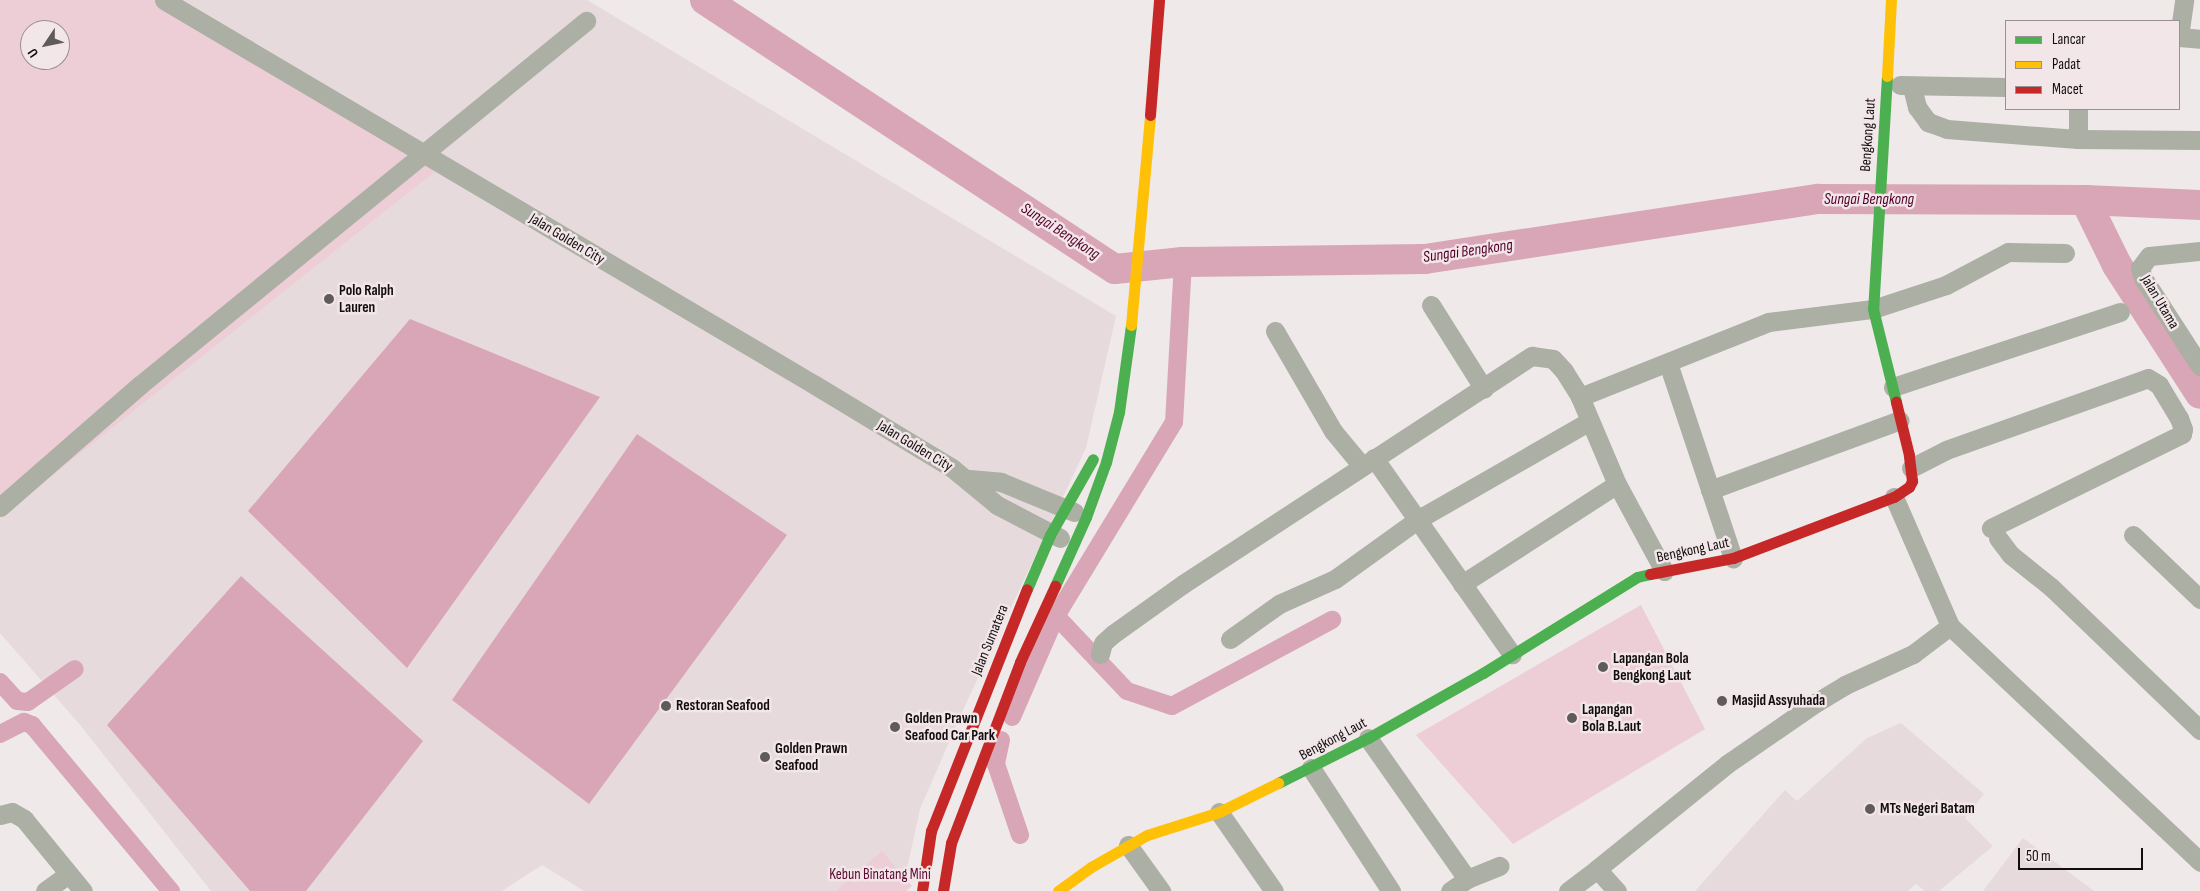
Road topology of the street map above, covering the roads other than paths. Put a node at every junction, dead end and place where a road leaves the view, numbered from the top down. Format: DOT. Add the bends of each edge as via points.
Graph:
graph roads {
  1 [pos="164,0"];
  2 [pos="1159,0"];
  3 [pos="1891,0"];
  4 [pos="2184,0"];
  5 [pos="586,21"];
  6 [pos="2180,30"];
  7 [pos="2180,37"];
  8 [pos="2200,39"];
  9 [pos="1886,83"];
  10 [pos="1912,87"];
  11 [pos="2005,87"];
  12 [pos="2078,110"];
  13 [pos="2078,139"];
  14 [pos="2200,140"];
  15 [pos="423,153"];
  16 [pos="2200,251"];
  17 [pos="2065,253"];
  18 [pos="1431,305"];
  19 [pos="1873,309"];
  20 [pos="2120,312"];
  21 [pos="1275,331"];
  22 [pos="1668,363"];
  23 [pos="2200,366"];
  24 [pos="1893,387"];
  25 [pos="1484,389"];
  26 [pos="1580,397"];
  27 [pos="1118,412"];
  28 [pos="1900,420"];
  29 [pos="1590,422"];
  30 [pos="1368,462"];
  31 [pos="1911,468"];
  32 [pos="969,479"];
  33 [pos="1617,484"];
  34 [pos="1710,490"];
  35 [pos="1894,497"];
  36 [pos="0,507"];
  37 [pos="1066,508"];
  38 [pos="1086,517"];
  39 [pos="1417,520"];
  40 [pos="1050,535"];
  41 [pos="2133,535"];
  42 [pos="1075,543"];
  43 [pos="1733,558"];
  44 [pos="1664,570"];
  45 [pos="1462,584"];
  46 [pos="2200,600"];
  47 [pos="1950,626"];
  48 [pos="1230,639"];
  49 [pos="1100,654"];
  50 [pos="1512,654"];
  51 [pos="2200,730"];
  52 [pos="1368,738"];
  53 [pos="1311,768"];
  54 [pos="1219,812"];
  55 [pos="0,815"];
  56 [pos="1128,845"];
  57 [pos="2200,862"];
  58 [pos="1499,866"];
  59 [pos="1597,869"];
  60 [pos="68,874"];
  61 [pos="1467,880"];
  62 [pos="45,891"];
  63 [pos="83,891"];
  64 [pos="922,891"];
  65 [pos="943,891"];
  66 [pos="1058,891"];
  67 [pos="1161,891"];
  68 [pos="1274,891"];
  69 [pos="1391,891"];
  70 [pos="1450,891"];
  71 [pos="1568,891"];
  72 [pos="1617,891"];
  1 -- 15 [label="street, Jalan Golden City"];
  2 -- 27 [label="street, Jalan Sumatera" via="1134,304"];
  3 -- 9 [label="street, Bengkong Laut"];
  4 -- 6 [label="street"];
  5 -- 15 [label="street"];
  7 -- 8 [label="street"];
  9 -- 10 [label="street"];
  9 -- 19 [label="street, Bengkong Laut"];
  10 -- 11 [label="street"];
  10 -- 13 [label="street" via="1917,107 1928,122 1947,129"];
  12 -- 13 [label="street"];
  13 -- 14 [label="street"];
  15 -- 32 [label="street, Jalan Golden City"];
  15 -- 36 [label="street" via="140,385"];
  16 -- 23 [label="street, Jalan Utama" via="2149,256 2140,268 2143,278"];
  17 -- 19 [label="street" via="2008,252 1946,285"];
  18 -- 25 [label="street"];
  19 -- 22 [label="street" via="1768,322"];
  19 -- 24 [label="street, Bengkong Laut"];
  20 -- 24 [label="street"];
  21 -- 30 [label="street" via="1333,431"];
  22 -- 26 [label="street"];
  22 -- 34 [label="street"];
  24 -- 28 [label="street, Bengkong Laut"];
  25 -- 26 [label="street" via="1516,364 1543,356 1553,359 1564,371"];
  25 -- 30 [label="street"];
  26 -- 29 [label="street"];
  27 -- 37 [label="street, Jalan Sumatera"];
  27 -- 38 [label="street, Jalan Sumatera" via="1106,462"];
  28 -- 31 [label="street, Bengkong Laut"];
  28 -- 34 [label="street"];
  29 -- 33 [label="street"];
  29 -- 39 [label="street"];
  30 -- 39 [label="street"];
  30 -- 49 [label="street" via="1121,628 1103,643"];
  31 -- 35 [label="street, Bengkong Laut" via="1911,485"];
  31 -- 51 [label="street" via="1946,450 2148,378 2159,385 2179,418 2182,434 1994,533 2011,555 2052,587"];
  32 -- 37 [label="street, Jalan Golden City" via="1001,482"];
  32 -- 40 [label="street, Jalan Golden City" via="997,505"];
  33 -- 44 [label="street"];
  33 -- 45 [label="street"];
  34 -- 43 [label="street"];
  35 -- 43 [label="street, Bengkong Laut"];
  35 -- 47 [label="street"];
  37 -- 38 [label="street, Jalan Golden City"];
  37 -- 40 [label="street, Jalan Sumatera"];
  38 -- 42 [label="street, Jalan Sumatera"];
  39 -- 45 [label="street"];
  39 -- 48 [label="street" via="1335,579 1279,604"];
  40 -- 42 [label="street, Jalan Golden City"];
  40 -- 64 [label="street, Jalan Sumatera" via="930,831"];
  41 -- 46 [label="street"];
  42 -- 65 [label="street, Jalan Sumatera" via="1020,662 951,843"];
  43 -- 44 [label="street, Bengkong Laut"];
  44 -- 50 [label="street, Bengkong Laut" via="1637,578"];
  45 -- 50 [label="street"];
  47 -- 57 [label="street"];
  47 -- 59 [label="street" via="1913,654 1845,685 1817,702 1728,764"];
  50 -- 52 [label="street, Bengkong Laut"];
  52 -- 53 [label="street, Bengkong Laut"];
  52 -- 61 [label="street"];
  53 -- 54 [label="street, Bengkong Laut"];
  53 -- 69 [label="street"];
  54 -- 56 [label="street, Bengkong Laut" via="1147,835"];
  54 -- 68 [label="street"];
  55 -- 60 [label="street" via="12,812 24,820"];
  56 -- 66 [label="street, Bengkong Laut"];
  56 -- 67 [label="street"];
  58 -- 61 [label="street"];
  59 -- 71 [label="street"];
  59 -- 72 [label="street"];
  60 -- 62 [label="street"];
  60 -- 63 [label="street"];
  61 -- 70 [label="street"];
}
